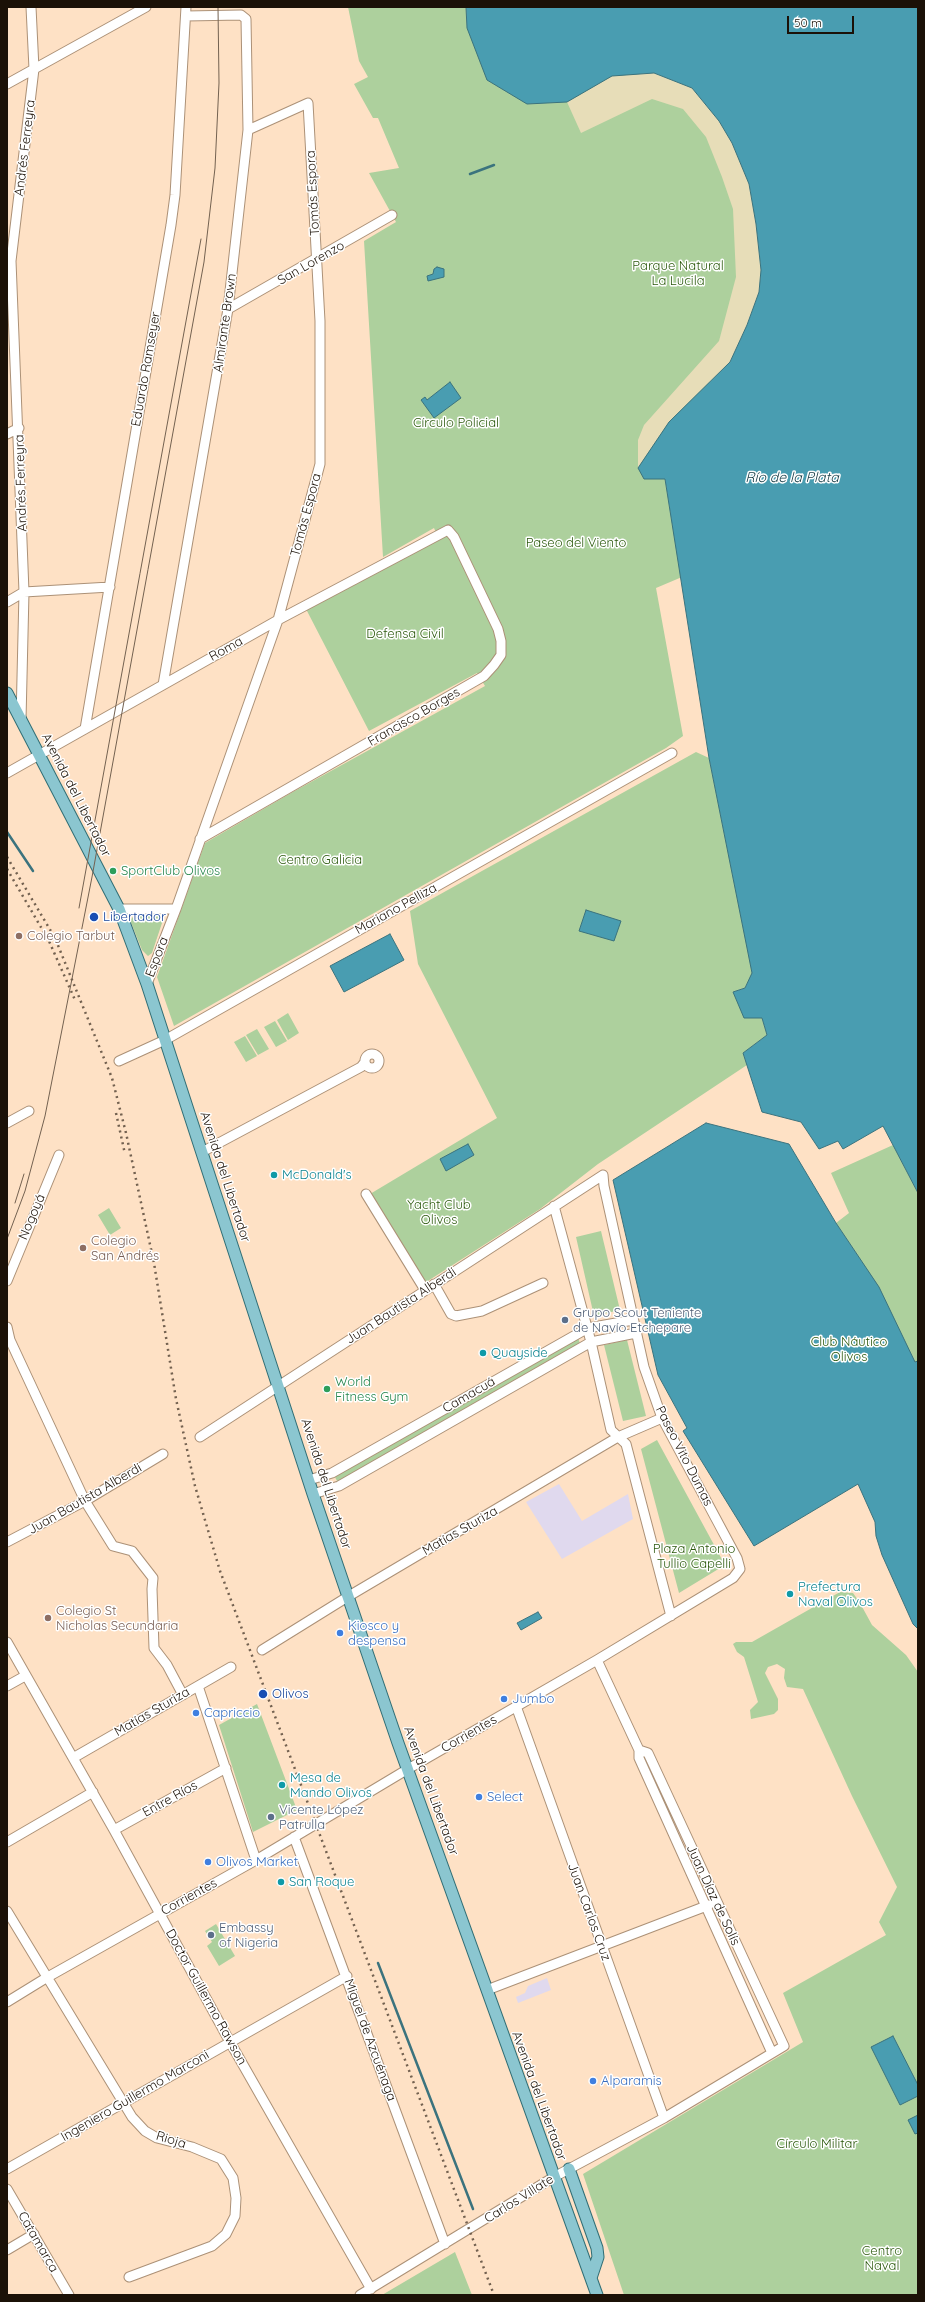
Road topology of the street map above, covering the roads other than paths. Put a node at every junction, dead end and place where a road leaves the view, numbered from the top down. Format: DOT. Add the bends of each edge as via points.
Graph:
graph roads {
  1 [pos="31,7"];
  2 [pos="146,7"];
  3 [pos="186,12"];
  4 [pos="34,69"];
  5 [pos="7,84"];
  6 [pos="248,130"];
  7 [pos="392,215"];
  8 [pos="9,260"];
  9 [pos="316,260"];
  10 [pos="9,274"];
  11 [pos="228,309"];
  12 [pos="18,428"];
  13 [pos="7,434"];
  14 [pos="448,530"];
  15 [pos="110,587"];
  16 [pos="24,592"];
  17 [pos="7,602"];
  18 [pos="278,620"];
  19 [pos="163,685"];
  20 [pos="7,693"];
  21 [pos="21,720"];
  22 [pos="85,728"];
  23 [pos="39,754"];
  24 [pos="672,754"];
  25 [pos="7,773"];
  26 [pos="200,839"];
  27 [pos="118,908"];
  28 [pos="176,909"];
  29 [pos="147,984"];
  30 [pos="164,1040"];
  31 [pos="119,1061"];
  32 [pos="365,1066"];
  33 [pos="29,1111"];
  34 [pos="7,1123"];
  35 [pos="202,1152"];
  36 [pos="59,1155"];
  37 [pos="603,1175"];
  38 [pos="366,1194"];
  39 [pos="554,1206"];
  40 [pos="7,1281"];
  41 [pos="543,1283"];
  42 [pos="434,1284"];
  43 [pos="425,1290"];
  44 [pos="633,1320"];
  45 [pos="7,1327"];
  46 [pos="588,1328"];
  47 [pos="636,1333"];
  48 [pos="9,1341"];
  49 [pos="592,1342"];
  50 [pos="508,1373"];
  51 [pos="515,1385"];
  52 [pos="278,1386"];
  53 [pos="662,1418"];
  54 [pos="200,1437"];
  55 [pos="618,1437"];
  56 [pos="386,1443"];
  57 [pos="163,1454"];
  58 [pos="392,1456"];
  59 [pos="309,1480"];
  60 [pos="313,1494"];
  61 [pos="85,1500"];
  62 [pos="7,1542"];
  63 [pos="740,1569"];
  64 [pos="349,1596"];
  65 [pos="671,1616"];
  66 [pos="7,1642"];
  67 [pos="262,1650"];
  68 [pos="597,1660"];
  69 [pos="231,1667"];
  70 [pos="26,1676"];
  71 [pos="7,1686"];
  72 [pos="198,1686"];
  73 [pos="183,1695"];
  74 [pos="516,1706"];
  75 [pos="639,1750"];
  76 [pos="73,1758"];
  77 [pos="226,1768"];
  78 [pos="408,1769"];
  79 [pos="93,1792"];
  80 [pos="114,1830"];
  81 [pos="294,1837"];
  82 [pos="7,1842"];
  83 [pos="256,1860"];
  84 [pos="716,1902"];
  85 [pos="705,1907"];
  86 [pos="7,1911"];
  87 [pos="159,1913"];
  88 [pos="601,1947"];
  89 [pos="347,1976"];
  90 [pos="46,1978"];
  91 [pos="487,1990"];
  92 [pos="7,2002"];
  93 [pos="230,2042"];
  94 [pos="784,2046"];
  95 [pos="772,2054"];
  96 [pos="124,2102"];
  97 [pos="664,2118"];
  98 [pos="7,2169"];
  99 [pos="569,2169"];
  100 [pos="554,2177"];
  101 [pos="7,2189"];
  102 [pos="34,2234"];
  103 [pos="445,2244"];
  104 [pos="7,2250"];
  105 [pos="129,2277"];
  106 [pos="591,2278"];
  107 [pos="370,2289"];
  108 [pos="69,2295"];
  109 [pos="360,2295"];
  110 [pos="597,2295"];
  1 -- 4 [label="street, Andrés Ferreyra"];
  2 -- 4 [label="street"];
  3 -- 6 [label="street, Almirante Brown" via="241,15 246,19"];
  3 -- 15 [label="street, Eduardo Ramseyer" via="171,226"];
  4 -- 5 [label="street"];
  4 -- 8 [label="street, Andrés Ferreyra"];
  6 -- 9 [label="street, Tomás Espora" via="308,103"];
  6 -- 11 [label="street, Almirante Brown"];
  7 -- 9 [label="street, San Lorenzo"];
  8 -- 10 [label="street, Andrés Ferreyra"];
  9 -- 11 [label="street, San Lorenzo"];
  9 -- 18 [label="street, Tomás Espora" via="320,340 320,464"];
  10 -- 12 [label="street, Andrés Ferreyra"];
  11 -- 19 [label="street, Almirante Brown"];
  12 -- 13 [label="street"];
  12 -- 16 [label="street, Andrés Ferreyra"];
  14 -- 18 [label="street, Roma"];
  14 -- 26 [label="street, Francisco Borges" via="454,537 498,629 502,641 500,655 494,665 484,676"];
  15 -- 16 [label="street"];
  15 -- 22 [label="street, Eduardo Ramseyer"];
  16 -- 17 [label="street"];
  16 -- 21 [label="street, Andrés Ferreyra"];
  18 -- 19 [label="street, Roma"];
  18 -- 26 [label="street, Tomás Espora"];
  19 -- 22 [label="street, Roma"];
  20 -- 21 [label="main road, Avenida del Libertador"];
  21 -- 23 [label="main road, Avenida del Libertador"];
  22 -- 23 [label="street, Roma"];
  23 -- 25 [label="street, Roma"];
  23 -- 27 [label="main road, Avenida del Libertador"];
  24 -- 30 [label="street, Mariano Pelliza"];
  26 -- 28 [label="street, Tomás Espora"];
  27 -- 28 [label="street"];
  27 -- 29 [label="main road, Avenida del Libertador"];
  28 -- 29 [label="street, Espora"];
  29 -- 30 [label="main road, Avenida del Libertador"];
  30 -- 31 [label="street, Mariano Pelliza"];
  30 -- 35 [label="main road, Avenida del Libertador"];
  32 -- 35 [label="street"];
  33 -- 34 [label="street"];
  35 -- 52 [label="main road, Avenida del Libertador"];
  36 -- 40 [label="street, Nogoyá"];
  37 -- 39 [label="street, Juan Bautista Alberdi"];
  37 -- 44 [label="street, Paseo Vito Dumas"];
  38 -- 43 [label="street"];
  39 -- 42 [label="street, Juan Bautista Alberdi"];
  39 -- 46 [label="street"];
  41 -- 42 [label="street" via="482,1311 456,1316 451,1314"];
  42 -- 43 [label="street, Juan Bautista Alberdi"];
  43 -- 52 [label="street, Juan Bautista Alberdi"];
  44 -- 46 [label="street, Camacuá"];
  44 -- 47 [label="street, Paseo Vito Dumas"];
  45 -- 48 [label="street"];
  46 -- 49 [label="street"];
  46 -- 50 [label="street, Camacuá"];
  47 -- 49 [label="street, Camacuá"];
  47 -- 53 [label="street, Paseo Vito Dumas" via="644,1367"];
  48 -- 61 [label="street"];
  49 -- 51 [label="street, Camacuá"];
  49 -- 55 [label="street" via="611,1430"];
  50 -- 51 [label="street"];
  50 -- 56 [label="street, Camacuá"];
  51 -- 58 [label="street, Camacuá"];
  52 -- 54 [label="street, Juan Bautista Alberdi"];
  52 -- 59 [label="main road, Avenida del Libertador"];
  53 -- 55 [label="street, Matías Sturiza"];
  53 -- 63 [label="street, Paseo Vito Dumas" via="737,1558"];
  55 -- 64 [label="street, Matías Sturiza"];
  55 -- 65 [label="street" via="626,1444"];
  56 -- 58 [label="street"];
  56 -- 59 [label="street, Camacuá" via="332,1473"];
  57 -- 61 [label="street, Juan Bautista Alberdi"];
  58 -- 60 [label="street, Camacuá" via="339,1486"];
  59 -- 60 [label="main road, Avenida del Libertador"];
  60 -- 64 [label="main road, Avenida del Libertador"];
  61 -- 62 [label="street, Juan Bautista Alberdi"];
  61 -- 73 [label="street" via="113,1546 132,1551 153,1578 154,1648 167,1665"];
  63 -- 65 [label="street, Corrientes" via="733,1578"];
  64 -- 67 [label="street, Matías Sturiza"];
  64 -- 78 [label="main road, Avenida del Libertador"];
  65 -- 68 [label="street, Corrientes"];
  66 -- 70 [label="street, Doctor Guillermo Rawson"];
  68 -- 74 [label="street, Corrientes"];
  68 -- 75 [label="street, Juan Díaz de Solís"];
  69 -- 72 [label="street, Matías Sturiza"];
  70 -- 71 [label="street"];
  70 -- 76 [label="street, Doctor Guillermo Rawson"];
  72 -- 73 [label="street, Matías Sturiza"];
  72 -- 77 [label="street"];
  73 -- 76 [label="street, Matías Sturiza"];
  74 -- 78 [label="street, Corrientes"];
  74 -- 88 [label="street, Juan Carlos Cruz"];
  75 -- 84 [label="street, Juan Díaz de Solís" via="648,1753"];
  75 -- 85 [label="street, Juan Díaz de Solís" via="639,1758"];
  76 -- 79 [label="street, Doctor Guillermo Rawson"];
  77 -- 80 [label="street, Entre Ríos"];
  77 -- 83 [label="street"];
  78 -- 81 [label="street, Corrientes"];
  78 -- 91 [label="main road, Avenida del Libertador"];
  79 -- 80 [label="street, Doctor Guillermo Rawson"];
  79 -- 82 [label="street"];
  80 -- 87 [label="street, Doctor Guillermo Rawson"];
  81 -- 83 [label="street, Corrientes"];
  81 -- 89 [label="street, Miguel de Azcuénaga"];
  83 -- 87 [label="street, Corrientes"];
  84 -- 85 [label="street"];
  84 -- 94 [label="street, Juan Díaz de Solís"];
  85 -- 88 [label="street"];
  85 -- 95 [label="street, Juan Díaz de Solís"];
  86 -- 90 [label="street, Rioja"];
  87 -- 90 [label="street, Corrientes"];
  87 -- 93 [label="street, Doctor Guillermo Rawson"];
  88 -- 91 [label="street"];
  88 -- 97 [label="street, Juan Carlos Cruz"];
  89 -- 93 [label="street, Ingeniero Guillermo Marconi"];
  89 -- 103 [label="street, Miguel de Azcuénaga"];
  90 -- 92 [label="street, Corrientes"];
  90 -- 96 [label="street, Rioja"];
  91 -- 100 [label="main road, Avenida del Libertador"];
  93 -- 96 [label="street, Ingeniero Guillermo Marconi"];
  93 -- 107 [label="street, Doctor Guillermo Rawson"];
  94 -- 95 [label="street, Carlos Villate"];
  95 -- 97 [label="street, Carlos Villate"];
  96 -- 98 [label="street, Ingeniero Guillermo Marconi"];
  96 -- 105 [label="street, Rioja" via="132,2117 145,2131 157,2138 192,2146 221,2159 233,2178 236,2198 235,2216 226,2234 212,2246"];
  97 -- 99 [label="street, Carlos Villate"];
  99 -- 100 [label="street, Carlos Villate"];
  99 -- 106 [label="main road" via="597,2248 598,2257"];
  100 -- 103 [label="street, Carlos Villate"];
  100 -- 106 [label="main road, Avenida del Libertador"];
  101 -- 102 [label="street, Catamarca"];
  102 -- 104 [label="street"];
  102 -- 108 [label="street, Catamarca"];
  103 -- 107 [label="street, Carlos Villate"];
  106 -- 110 [label="main road, Avenida del Libertador"];
  107 -- 109 [label="street, Carlos Villate"];
}
